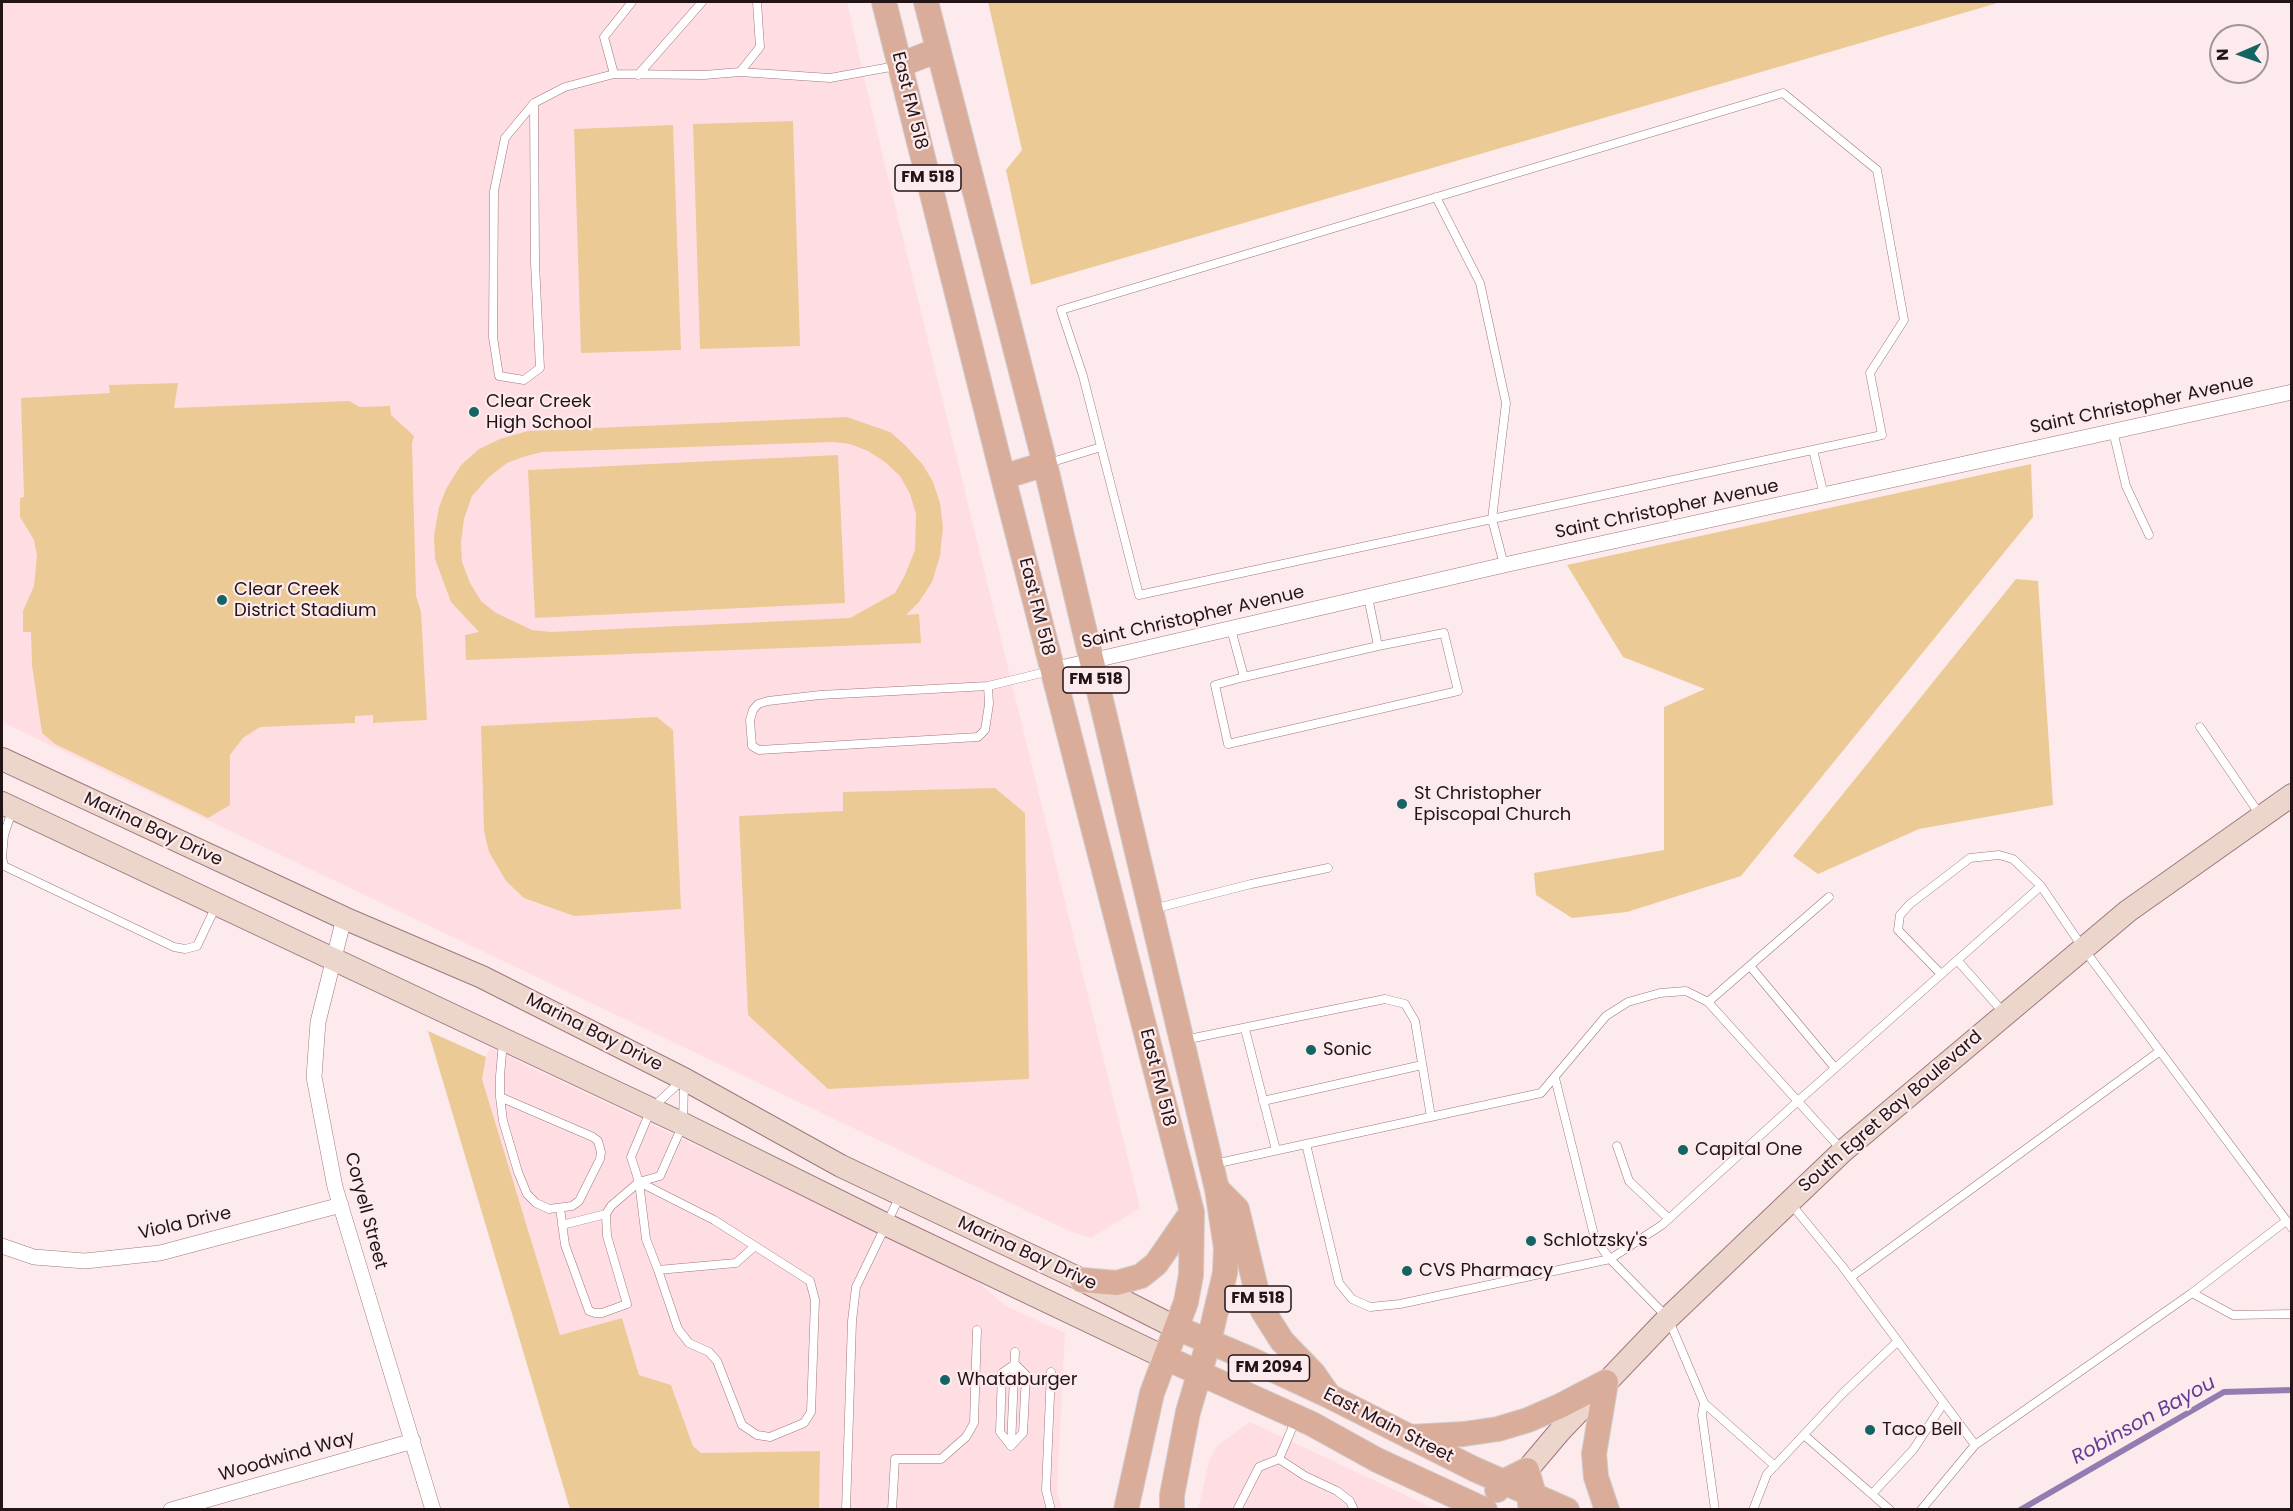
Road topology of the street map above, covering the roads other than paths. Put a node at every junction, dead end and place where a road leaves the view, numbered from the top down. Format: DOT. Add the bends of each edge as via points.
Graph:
graph roads {
  1 [pos="632,2"];
  2 [pos="702,2"];
  3 [pos="757,2"];
  4 [pos="884,2"];
  5 [pos="926,2"];
  6 [pos="938,50"];
  7 [pos="900,65"];
  8 [pos="740,72"];
  9 [pos="614,74"];
  10 [pos="638,75"];
  11 [pos="534,103"];
  12 [pos="1436,197"];
  13 [pos="2292,392"];
  14 [pos="2113,431"];
  15 [pos="1101,447"];
  16 [pos="1813,450"];
  17 [pos="1045,464"];
  18 [pos="1003,477"];
  19 [pos="1824,495"];
  20 [pos="1492,519"];
  21 [pos="2149,535"];
  22 [pos="1504,565"];
  23 [pos="1368,597"];
  24 [pos="1231,629"];
  25 [pos="1378,646"];
  26 [pos="1091,661"];
  27 [pos="1052,670"];
  28 [pos="1244,677"];
  29 [pos="988,686"];
  30 [pos="2200,727"];
  31 [pos="2,759"];
  32 [pos="33,775"];
  33 [pos="2288,800"];
  34 [pos="8,805"];
  35 [pos="2261,816"];
  36 [pos="2,856"];
  37 [pos="1328,868"];
  38 [pos="2041,886"];
  39 [pos="1829,897"];
  40 [pos="217,905"];
  41 [pos="1151,909"];
  42 [pos="344,918"];
  43 [pos="2083,948"];
  44 [pos="333,960"];
  45 [pos="1957,960"];
  46 [pos="1750,966"];
  47 [pos="1941,974"];
  48 [pos="1708,1002"];
  49 [pos="2005,1014"];
  50 [pos="1245,1029"];
  51 [pos="504,1040"];
  52 [pos="1183,1041"];
  53 [pos="2160,1051"];
  54 [pos="1422,1065"];
  55 [pos="1835,1068"];
  56 [pos="1555,1078"];
  57 [pos="684,1079"];
  58 [pos="500,1097"];
  59 [pos="1263,1101"];
  60 [pos="1798,1101"];
  61 [pos="651,1109"];
  62 [pos="1431,1117"];
  63 [pos="683,1124"];
  64 [pos="1306,1144"];
  65 [pos="1617,1146"];
  66 [pos="1276,1150"];
  67 [pos="1843,1151"];
  68 [pos="1212,1164"];
  69 [pos="639,1182"];
  70 [pos="1217,1189"];
  71 [pos="901,1195"];
  72 [pos="1788,1201"];
  73 [pos="341,1205"];
  74 [pos="560,1209"];
  75 [pos="1192,1212"];
  76 [pos="606,1214"];
  77 [pos="1669,1219"];
  78 [pos="2286,1221"];
  79 [pos="562,1225"];
  80 [pos="887,1225"];
  81 [pos="2292,1228"];
  82 [pos="2,1246"];
  83 [pos="755,1246"];
  84 [pos="1610,1259"];
  85 [pos="658,1269"];
  86 [pos="1851,1277"];
  87 [pos="1082,1280"];
  88 [pos="2192,1293"];
  89 [pos="2292,1314"];
  90 [pos="1668,1318"];
  91 [pos="1177,1328"];
  92 [pos="977,1330"];
  93 [pos="1209,1341"];
  94 [pos="1898,1341"];
  95 [pos="1015,1352"];
  96 [pos="1166,1358"];
  97 [pos="1015,1364"];
  98 [pos="1052,1372"];
  99 [pos="1198,1372"];
  100 [pos="1606,1382"];
  101 [pos="1329,1396"];
  102 [pos="1704,1403"];
  103 [pos="1942,1404"];
  104 [pos="1297,1418"];
  105 [pos="1804,1435"];
  106 [pos="1408,1437"];
  107 [pos="413,1441"];
  108 [pos="1975,1445"];
  109 [pos="1279,1459"];
  110 [pos="1775,1466"];
  111 [pos="1527,1470"];
  112 [pos="1503,1482"];
  113 [pos="1872,1494"];
  114 [pos="1531,1502"];
  115 [pos="171,1509"];
  116 [pos="433,1509"];
  117 [pos="846,1509"];
  118 [pos="892,1509"];
  119 [pos="1051,1509"];
  120 [pos="1126,1509"];
  121 [pos="1172,1509"];
  122 [pos="1237,1509"];
  123 [pos="1354,1509"];
  124 [pos="1484,1509"];
  125 [pos="1567,1509"];
  126 [pos="1607,1509"];
  127 [pos="1714,1509"];
  128 [pos="1753,1509"];
  129 [pos="1890,1509"];
  130 [pos="1921,1509"];
  1 -- 9 [label="lane" via="604,37"];
  2 -- 10 [label="lane"];
  3 -- 8 [label="lane" via="760,47"];
  4 -- 7 [label="main road, East FM 518 / FM 518"];
  5 -- 6 [label="main road, East FM 518 / FM 518"];
  6 -- 7 [label="main road"];
  6 -- 17 [label="main road, East FM 518 / FM 518"];
  7 -- 8 [label="lane" via="830,78"];
  7 -- 18 [label="main road, East FM 518 / FM 518"];
  8 -- 10 [label="lane"];
  9 -- 10 [label="lane"];
  9 -- 11 [label="lane" via="565,87"];
  11 -- 11 [label="lane" via="505,138 494,191 493,338 500,376 524,380 540,368"];
  12 -- 15 [label="lane" via="1062,310"];
  12 -- 16 [label="lane" via="1783,93 1877,170 1904,320 1870,373 1882,435"];
  12 -- 20 [label="lane" via="1480,283 1506,403"];
  13 -- 14 [label="street, Saint Christopher Avenue"];
  14 -- 19 [label="street, Saint Christopher Avenue"];
  14 -- 21 [label="lane" via="2126,486"];
  15 -- 17 [label="lane"];
  15 -- 20 [label="lane" via="1139,595"];
  16 -- 19 [label="lane"];
  16 -- 20 [label="lane"];
  17 -- 18 [label="main road"];
  17 -- 26 [label="main road, East FM 518 / FM 518"];
  18 -- 27 [label="main road, East FM 518 / FM 518"];
  19 -- 22 [label="street, Saint Christopher Avenue"];
  20 -- 22 [label="lane"];
  22 -- 23 [label="street, Saint Christopher Avenue"];
  23 -- 24 [label="street, Saint Christopher Avenue"];
  23 -- 25 [label="lane"];
  24 -- 26 [label="street, Saint Christopher Avenue"];
  24 -- 28 [label="lane"];
  25 -- 28 [label="lane"];
  25 -- 28 [label="lane" via="1444,633 1458,691 1228,744 1215,685"];
  26 -- 27 [label="street, Saint Christopher Avenue"];
  26 -- 41 [label="main road, East FM 518 / FM 518"];
  27 -- 29 [label="lane"];
  27 -- 75 [label="main road, East FM 518 / FM 518"];
  29 -- 29 [label="lane" via="985,730 978,737 759,750 752,746 753,710 768,701"];
  30 -- 35 [label="lane"];
  31 -- 32 [label="main road, Marina Bay Drive / FM 2094"];
  32 -- 34 [label="main road"];
  32 -- 42 [label="main road, Marina Bay Drive / FM 2094"];
  33 -- 35 [label="main road, South Egret Bay Boulevard"];
  34 -- 36 [label="lane"];
  34 -- 40 [label="main road, Marina Bay Drive"];
  35 -- 43 [label="main road, South Egret Bay Boulevard"];
  36 -- 40 [label="lane" via="4,866 174,947 196,946"];
  37 -- 41 [label="lane"];
  38 -- 43 [label="lane"];
  38 -- 45 [label="lane"];
  38 -- 47 [label="lane" via="2013,859 1984,855 1970,858 1910,904 1900,915 1898,930"];
  39 -- 46 [label="lane"];
  40 -- 44 [label="main road, Marina Bay Drive"];
  41 -- 52 [label="main road, East FM 518 / FM 518"];
  42 -- 44 [label="street, Coryell Street"];
  42 -- 57 [label="main road, Marina Bay Drive / FM 2094" via="482,977"];
  43 -- 49 [label="main road, South Egret Bay Boulevard"];
  43 -- 53 [label="lane"];
  44 -- 51 [label="main road, Marina Bay Drive"];
  44 -- 73 [label="street, Coryell Street" via="318,1022 314,1077"];
  45 -- 47 [label="lane"];
  45 -- 49 [label="lane"];
  46 -- 48 [label="lane"];
  46 -- 55 [label="lane"];
  47 -- 55 [label="lane"];
  48 -- 56 [label="lane" via="1686,991 1628,1002 1606,1016"];
  48 -- 60 [label="lane"];
  49 -- 67 [label="main road, South Egret Bay Boulevard"];
  50 -- 52 [label="lane"];
  50 -- 54 [label="lane" via="1385,999 1405,1004 1415,1021"];
  50 -- 59 [label="lane"];
  51 -- 58 [label="lane"];
  51 -- 61 [label="main road, Marina Bay Drive"];
  52 -- 68 [label="main road, East FM 518 / FM 518"];
  53 -- 78 [label="lane"];
  53 -- 86 [label="lane"];
  54 -- 59 [label="lane"];
  54 -- 62 [label="lane"];
  55 -- 60 [label="lane"];
  56 -- 62 [label="lane" via="1541,1093"];
  56 -- 84 [label="lane" via="1595,1239"];
  57 -- 61 [label="lane"];
  57 -- 63 [label="lane"];
  57 -- 71 [label="main road, Marina Bay Drive / FM 2094" via="841,1167"];
  58 -- 74 [label="lane" via="503,1121 527,1194 549,1209"];
  58 -- 74 [label="lane" via="598,1141 602,1152 585,1191 579,1201"];
  59 -- 66 [label="lane"];
  60 -- 67 [label="lane"];
  60 -- 77 [label="lane"];
  61 -- 63 [label="main road, Marina Bay Drive"];
  61 -- 69 [label="lane" via="631,1157"];
  62 -- 64 [label="lane"];
  63 -- 69 [label="lane" via="660,1176"];
  63 -- 80 [label="main road, Marina Bay Drive"];
  64 -- 66 [label="lane"];
  64 -- 84 [label="lane" via="1339,1283 1352,1299 1370,1307"];
  65 -- 77 [label="lane" via="1629,1181"];
  66 -- 68 [label="lane"];
  67 -- 72 [label="main road, South Egret Bay Boulevard"];
  68 -- 70 [label="main road, East FM 518 / FM 518"];
  69 -- 76 [label="lane"];
  69 -- 83 [label="lane"];
  69 -- 85 [label="lane" via="646,1239"];
  70 -- 93 [label="main road, East FM 518" via="1226,1248 1225,1273"];
  70 -- 101 [label="main road, FM 518" via="1238,1209 1263,1311 1282,1341"];
  71 -- 80 [label="lane"];
  71 -- 87 [label="main road, Marina Bay Drive / FM 2094"];
  72 -- 86 [label="lane"];
  72 -- 90 [label="main road, South Egret Bay Boulevard"];
  73 -- 82 [label="street, Viola Drive" via="160,1253 85,1261 34,1257"];
  73 -- 107 [label="street, Coryell Street"];
  74 -- 79 [label="lane"];
  75 -- 87 [label="main road" via="1156,1264 1141,1276 1117,1283"];
  75 -- 91 [label="main road, FM 518" via="1191,1275"];
  76 -- 79 [label="lane"];
  76 -- 79 [label="lane" via="607,1236 627,1304 602,1313 589,1311 565,1245"];
  77 -- 84 [label="lane"];
  78 -- 81 [label="lane"];
  78 -- 88 [label="lane"];
  80 -- 96 [label="main road, Marina Bay Drive"];
  80 -- 117 [label="lane" via="856,1287"];
  83 -- 85 [label="lane" via="736,1263"];
  83 -- 85 [label="lane" via="810,1281 815,1300 811,1412 804,1423 770,1437 757,1435 742,1425 717,1361 709,1352 689,1343 678,1329"];
  84 -- 90 [label="lane"];
  86 -- 94 [label="lane"];
  87 -- 91 [label="main road, Marina Bay Drive / FM 2094"];
  88 -- 89 [label="lane" via="2233,1315"];
  88 -- 108 [label="lane"];
  90 -- 100 [label="main road, South Egret Bay Boulevard"];
  90 -- 102 [label="lane"];
  91 -- 93 [label="main road, East Main Street / FM 2094"];
  91 -- 96 [label="main road, FM 518"];
  92 -- 118 [label="lane" via="974,1423 966,1437 942,1459 895,1459"];
  93 -- 99 [label="main road, East FM 518"];
  93 -- 101 [label="main road, East Main Street / FM 2094"];
  94 -- 103 [label="lane"];
  94 -- 105 [label="lane"];
  95 -- 97 [label="lane"];
  96 -- 99 [label="main road, East Main Street"];
  96 -- 120 [label="main road" via="1152,1393"];
  97 -- 97 [label="lane" via="1002,1373 1000,1432 1011,1446 1023,1433 1026,1375"];
  98 -- 119 [label="lane" via="1046,1490"];
  99 -- 104 [label="main road, East Main Street"];
  99 -- 121 [label="main road, East FM 518"];
  100 -- 106 [label="main road" via="1528,1420 1498,1429"];
  100 -- 111 [label="main road, South Egret Bay Boulevard"];
  100 -- 126 [label="main road" via="1594,1454 1596,1477"];
  101 -- 106 [label="main road, East Main Street / FM 518"];
  102 -- 110 [label="lane"];
  102 -- 127 [label="lane" via="1702,1415"];
  103 -- 108 [label="lane"];
  103 -- 113 [label="lane" via="1913,1450"];
  104 -- 109 [label="lane"];
  104 -- 124 [label="main road, East Main Street"];
  105 -- 110 [label="lane"];
  105 -- 113 [label="lane"];
  106 -- 112 [label="main road, East Main Street / FM 518"];
  107 -- 115 [label="street, Woodwind Way"];
  107 -- 116 [label="street, Coryell Street"];
  108 -- 130 [label="lane"];
  109 -- 122 [label="lane" via="1259,1467"];
  109 -- 123 [label="lane" via="1336,1491"];
  110 -- 128 [label="lane" via="1767,1474"];
  111 -- 112 [label="main road"];
  111 -- 114 [label="main road"];
  112 -- 114 [label="main road, East Main Street / FM 518"];
  112 -- 124 [label="main road"];
  113 -- 129 [label="lane"];
  114 -- 125 [label="main road, East Main Street / FM 518"];
}
